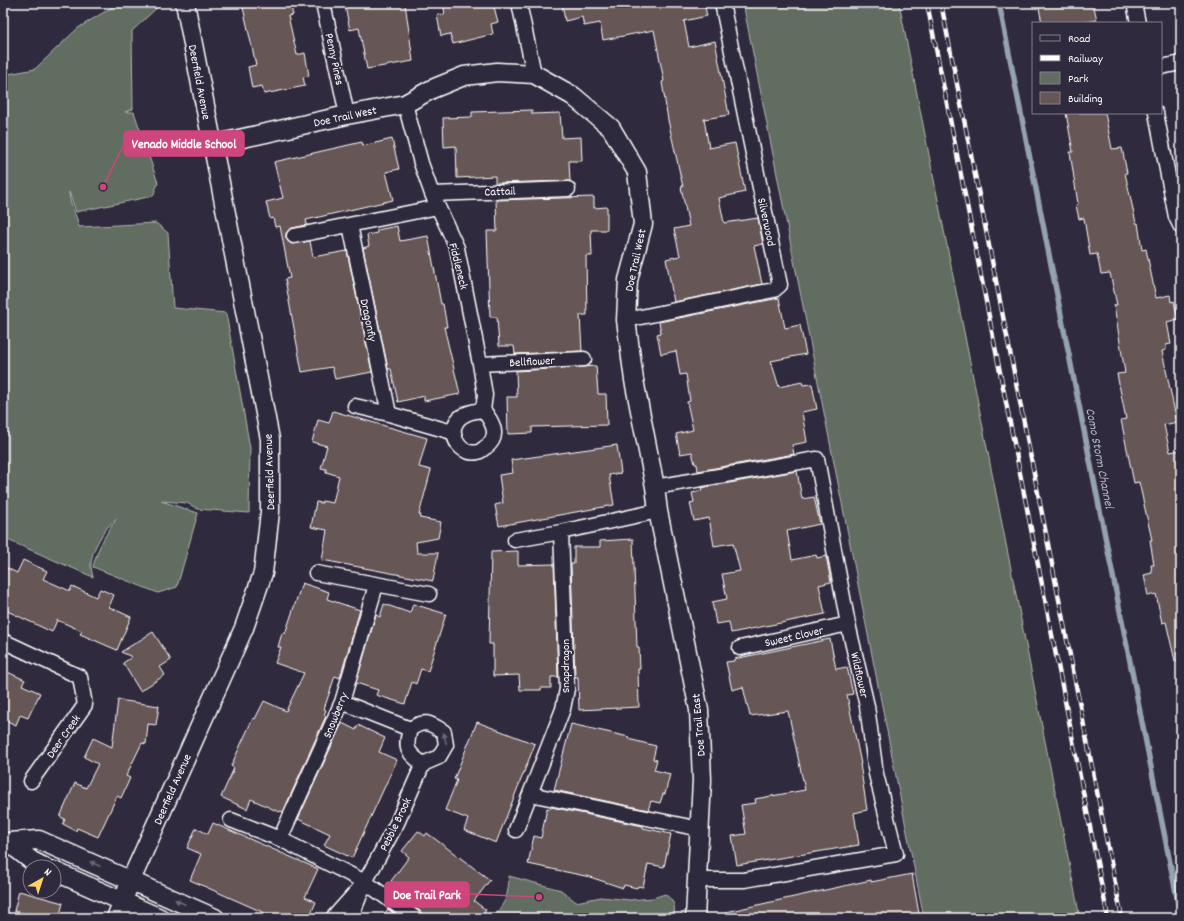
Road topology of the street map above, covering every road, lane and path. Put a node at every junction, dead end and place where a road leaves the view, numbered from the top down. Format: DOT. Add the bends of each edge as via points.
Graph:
graph roads {
  1 [pos="185,3"];
  2 [pos="323,3"];
  3 [pos="520,3"];
  4 [pos="722,3"];
  5 [pos="1134,3"];
  6 [pos="1138,22"];
  7 [pos="1181,63"];
  8 [pos="1162,67"];
  9 [pos="534,74"];
  10 [pos="405,104"];
  11 [pos="1156,114"];
  12 [pos="347,115"];
  13 [pos="212,145"];
  14 [pos="568,189"];
  15 [pos="432,194"];
  16 [pos="438,207"];
  17 [pos="350,225"];
  18 [pos="1181,227"];
  19 [pos="294,236"];
  20 [pos="626,320"];
  21 [pos="584,359"];
  22 [pos="480,364"];
  23 [pos="355,406"];
  24 [pos="483,410"];
  25 [pos="389,414"];
  26 [pos="452,432"];
  27 [pos="655,487"];
  28 [pos="658,511"];
  29 [pos="560,532"];
  30 [pos="515,540"];
  31 [pos="316,573"];
  32 [pos="376,585"];
  33 [pos="429,594"];
  34 [pos="848,624"];
  35 [pos="3,641"];
  36 [pos="740,648"];
  37 [pos="342,702"];
  38 [pos="410,729"];
  39 [pos="423,764"];
  40 [pos="31,781"];
  41 [pos="530,794"];
  42 [pos="231,820"];
  43 [pos="700,829"];
  44 [pos="516,830"];
  45 [pos="280,839"];
  46 [pos="5,846"];
  47 [pos="28,859"];
  48 [pos="62,875"];
  49 [pos="131,880"];
  50 [pos="697,880"];
  51 [pos="365,882"];
  52 [pos="122,901"];
  53 [pos="116,918"];
  54 [pos="160,918"];
  55 [pos="215,918"];
  56 [pos="333,918"];
  57 [pos="352,918"];
  58 [pos="415,918"];
  59 [pos="695,918"];
  1 -- 13 [label="street, Deerfield Avenue"];
  2 -- 12 [label="street, Penny Pines"];
  3 -- 9 [label="street"];
  4 -- 20 [label="street, Silverwood" via="780,285 774,290"];
  5 -- 6 [label="street"];
  7 -- 8 [label="street"];
  9 -- 10 [label="street, Doe Trail West" via="497,72 464,76"];
  9 -- 20 [label="street, Doe Trail West" via="573,96 611,128 637,172 643,224 628,280"];
  10 -- 12 [label="street, Doe Trail West"];
  10 -- 15 [label="street, Fiddleneck"];
  11 -- 18 [label="street" via="1176,217"];
  12 -- 13 [label="street, Doe Trail West"];
  13 -- 49 [label="street, Deerfield Avenue" via="270,439 270,512 263,573 244,628"];
  14 -- 15 [label="street, Cattail"];
  15 -- 16 [label="street, Fiddleneck"];
  16 -- 17 [label="street"];
  16 -- 22 [label="street, Fiddleneck" via="457,248"];
  17 -- 19 [label="street"];
  17 -- 25 [label="street, Dragonfly"];
  20 -- 27 [label="street, Doe Trail West" via="634,380"];
  21 -- 22 [label="street, Bellflower"];
  22 -- 24 [label="street, Fiddleneck" via="485,395"];
  23 -- 25 [label="street"];
  24 -- 26 [label="street" via="464,415 456,422"];
  24 -- 26 [label="street" via="494,426 492,440 478,452 466,451 457,444"];
  25 -- 26 [label="street"];
  27 -- 28 [label="street, Doe Trail West"];
  27 -- 34 [label="street, Wildflower" via="817,459"];
  28 -- 29 [label="street"];
  28 -- 43 [label="street, Doe Trail East" via="699,710 702,780"];
  29 -- 30 [label="street"];
  29 -- 41 [label="street, Snapdragon" via="567,689 563,709"];
  31 -- 32 [label="street"];
  32 -- 33 [label="street"];
  32 -- 37 [label="street, Snowberry"];
  34 -- 36 [label="street, Sweet Clover"];
  34 -- 50 [label="street, Wildflower" via="867,706 876,774 896,854 744,880"];
  35 -- 40 [label="street, Deer Creek" via="80,677 85,705"];
  37 -- 38 [label="street"];
  37 -- 45 [label="street, Snowberry"];
  38 -- 39 [label="street" via="406,744 411,756"];
  39 -- 38 [label="street, one-way" via="439,756 446,745 444,732 431,723 420,723"];
  39 -- 51 [label="street, Pebble Brook" via="397,823"];
  41 -- 43 [label="street"];
  41 -- 44 [label="street, Snapdragon"];
  42 -- 45 [label="street"];
  43 -- 50 [label="street, Doe Trail East"];
  45 -- 51 [label="street"];
  46 -- 47 [label="street"];
  49 -- 46 [label="street, one-way" via="39,840"];
  48 -- 52 [label="street"];
  49 -- 52 [label="street, Deerfield Avenue"];
  55 -- 49 [label="street, one-way"];
  50 -- 59 [label="street, Doe Trail East"];
  51 -- 56 [label="street, Pebble Brook"];
  51 -- 57 [label="street, Pebble Brook"];
  51 -- 58 [label="street"];
  52 -- 53 [label="street, Deerfield Avenue"];
  52 -- 54 [label="street"];
}
